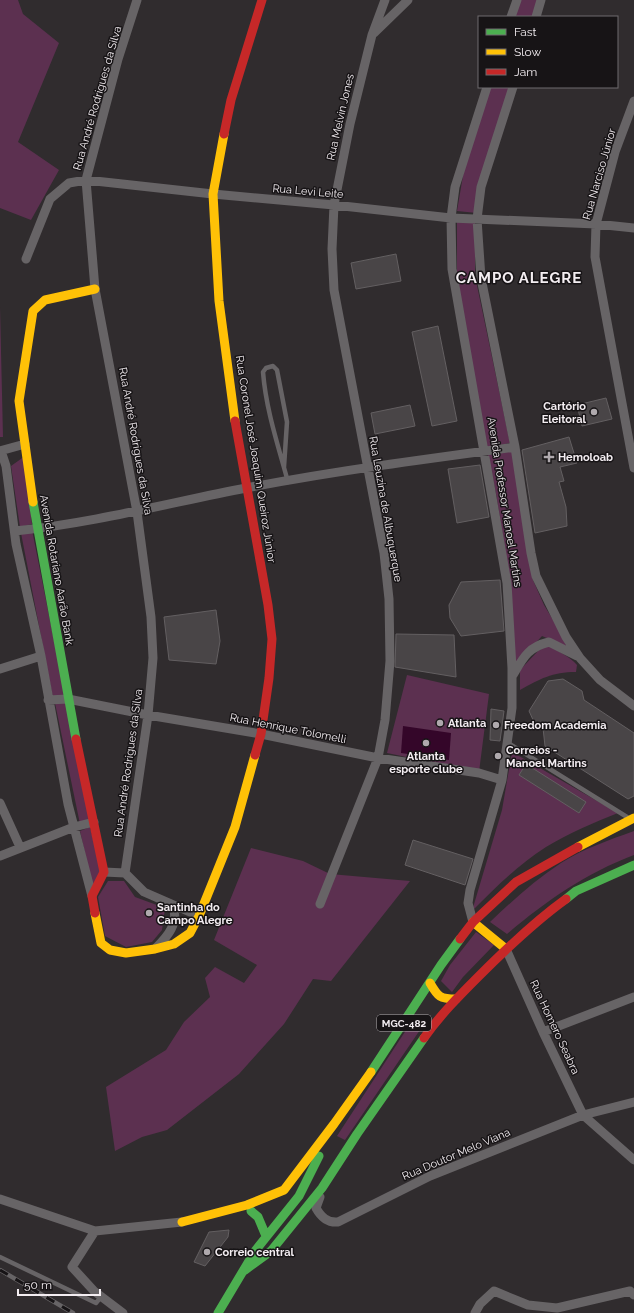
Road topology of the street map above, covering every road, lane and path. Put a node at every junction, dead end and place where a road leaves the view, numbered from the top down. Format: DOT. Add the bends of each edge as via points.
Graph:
graph roads {
  1 [pos="137,0"];
  2 [pos="262,0"];
  3 [pos="385,0"];
  4 [pos="408,0"];
  5 [pos="517,0"];
  6 [pos="541,0"];
  7 [pos="511,16"];
  8 [pos="536,16"];
  9 [pos="372,35"];
  10 [pos="487,88"];
  11 [pos="512,88"];
  12 [pos="634,101"];
  13 [pos="86,180"];
  14 [pos="213,194"];
  15 [pos="334,205"];
  16 [pos="451,218"];
  17 [pos="477,219"];
  18 [pos="596,224"];
  19 [pos="634,228"];
  20 [pos="26,259"];
  21 [pos="95,289"];
  22 [pos="25,444"];
  23 [pos="515,447"];
  24 [pos="0,451"];
  25 [pos="484,451"];
  26 [pos="284,467"];
  27 [pos="634,468"];
  28 [pos="367,469"];
  29 [pos="288,482"];
  30 [pos="247,488"];
  31 [pos="137,512"];
  32 [pos="37,529"];
  33 [pos="15,532"];
  34 [pos="41,656"];
  35 [pos="580,658"];
  36 [pos="0,669"];
  37 [pos="512,676"];
  38 [pos="68,699"];
  39 [pos="48,700"];
  40 [pos="634,706"];
  41 [pos="148,715"];
  42 [pos="261,734"];
  43 [pos="508,743"];
  44 [pos="378,758"];
  45 [pos="502,780"];
  46 [pos="0,803"];
  47 [pos="632,818"];
  48 [pos="94,822"];
  49 [pos="74,827"];
  50 [pos="20,847"];
  51 [pos="0,856"];
  52 [pos="634,865"];
  53 [pos="104,872"];
  54 [pos="124,873"];
  55 [pos="92,896"];
  56 [pos="320,904"];
  57 [pos="173,906"];
  58 [pos="199,916"];
  59 [pos="473,922"];
  60 [pos="155,949"];
  61 [pos="506,949"];
  62 [pos="430,983"];
  63 [pos="634,997"];
  64 [pos="456,999"];
  65 [pos="408,1017"];
  66 [pos="429,1031"];
  67 [pos="543,1032"];
  68 [pos="634,1102"];
  69 [pos="583,1115"];
  70 [pos="334,1124"];
  71 [pos="357,1134"];
  72 [pos="634,1160"];
  73 [pos="322,1188"];
  74 [pos="299,1196"];
  75 [pos="0,1199"];
  76 [pos="278,1205"];
  77 [pos="264,1208"];
  78 [pos="250,1211"];
  79 [pos="182,1222"];
  80 [pos="96,1231"];
  81 [pos="266,1236"];
  82 [pos="0,1257"];
  83 [pos="243,1273"];
  84 [pos="634,1295"];
  85 [pos="101,1297"];
  86 [pos="122,1313"];
  87 [pos="218,1313"];
  88 [pos="475,1313"];
  1 -- 13 [label="street, Rua André Rodrigues da Silva" via="118,59"];
  2 -- 14 [label="main road, Rua Coronel José Joaquim Queiroz Júnior" via="231,100"];
  3 -- 9 [label="street, Rua Melvin Jones"];
  4 -- 9 [label="street"];
  5 -- 7 [label="street"];
  6 -- 8 [label="street"];
  9 -- 15 [label="street, Rua Melvin Jones" via="350,124"];
  10 -- 16 [label="street, Avenida Professor Manoel Martins" via="455,187"];
  11 -- 17 [label="street, Avenida Professor Manoel Martins" via="481,187"];
  12 -- 18 [label="street, Rua Narciso Júnior" via="615,152"];
  13 -- 14 [label="street, Rua Levi Leite"];
  13 -- 20 [label="street, Rua Levi Leite" via="69,184 50,199"];
  13 -- 21 [label="street, Rua André Rodrigues da Silva"];
  14 -- 15 [label="street, Rua Levi Leite"];
  14 -- 30 [label="main road, Rua Coronel José Joaquim Queiroz Júnior" via="219,301 232,404"];
  15 -- 16 [label="street, Rua Levi Leite"];
  15 -- 28 [label="street, Rua Leuzina de Albuquerque" via="334,290"];
  16 -- 17 [label="street, Rua Levi Leite"];
  16 -- 25 [label="street, Avenida Professor Manoel Martins" via="452,269"];
  17 -- 18 [label="street, Rua Levi Leite"];
  17 -- 23 [label="street, Avenida Professor Manoel Martins" via="481,278"];
  18 -- 19 [label="street, Rua Levi Leite"];
  18 -- 27 [label="street, Rua Narciso Júnior" via="595,257"];
  21 -- 22 [label="main road, Avenida Rotariano Aarão Bank" via="45,300 33,311 19,401"];
  21 -- 31 [label="street, Rua André Rodrigues da Silva"];
  22 -- 24 [label="street"];
  22 -- 32 [label="main road, Avenida Rotariano Aarão Bank"];
  23 -- 25 [label="street"];
  23 -- 35 [label="street, Avenida Professor Manoel Martins" via="536,576 554,617"];
  24 -- 33 [label="street" via="6,466"];
  25 -- 28 [label="street"];
  25 -- 37 [label="street, Avenida Professor Manoel Martins" via="507,583"];
  26 -- 26 [label="lane" via="265,400 263,372 273,366 277,370 287,422"];
  26 -- 29 [label="lane"];
  28 -- 29 [label="street"];
  28 -- 44 [label="street, Rua Leuzina de Albuquerque" via="384,553 389,599 390,661 385,720"];
  29 -- 30 [label="street"];
  30 -- 31 [label="street"];
  30 -- 42 [label="main road, Rua Coronel José Joaquim Queiroz Júnior" via="272,639"];
  31 -- 32 [label="street"];
  31 -- 41 [label="street, Rua André Rodrigues da Silva" via="153,658"];
  32 -- 33 [label="street"];
  32 -- 38 [label="main road, Avenida Rotariano Aarão Bank"];
  33 -- 34 [label="street"];
  34 -- 36 [label="street"];
  34 -- 39 [label="street"];
  35 -- 37 [label="street" via="549,642 539,644 524,657"];
  35 -- 40 [label="street, Avenida Professor Manoel Martins" via="600,680"];
  37 -- 43 [label="street, Avenida Professor Manoel Martins"];
  38 -- 39 [label="street, Rua Henrique Tolomelli"];
  38 -- 41 [label="street, Rua Henrique Tolomelli"];
  38 -- 48 [label="main road, Avenida Rotariano Aarão Bank"];
  39 -- 49 [label="street"];
  41 -- 42 [label="street, Rua Henrique Tolomelli"];
  41 -- 54 [label="street, Rua André Rodrigues da Silva"];
  42 -- 44 [label="street, Rua Henrique Tolomelli"];
  42 -- 58 [label="main road, Rua Coronel José Joaquim Queiroz Júnior" via="235,827"];
  43 -- 45 [label="street, Avenida Professor Manoel Martins"];
  43 -- 47 [label="lane"];
  44 -- 45 [label="street, Rua Henrique Tolomelli" via="479,773"];
  44 -- 56 [label="street, Rua Leuzina de Albuquerque"];
  45 -- 59 [label="street, Avenida Professor Manoel Martins" via="470,890 468,903"];
  46 -- 50 [label="street"];
  47 -- 59 [label="main road, MGC-482" via="516,882"];
  48 -- 49 [label="street"];
  48 -- 53 [label="main road, Avenida Rotariano Aarão Bank"];
  49 -- 50 [label="street"];
  49 -- 55 [label="street"];
  50 -- 51 [label="street"];
  52 -- 61 [label="main road, MGC-482" via="576,891 539,919"];
  53 -- 54 [label="street"];
  53 -- 55 [label="main road"];
  54 -- 57 [label="street" via="144,892"];
  55 -- 60 [label="main road" via="101,943 110,950 126,953"];
  57 -- 58 [label="street"];
  57 -- 60 [label="street" via="176,915 168,936"];
  58 -- 60 [label="main road, Rua Coronel José Joaquim Queiroz Júnior" via="190,933 174,944"];
  59 -- 61 [label="main road"];
  59 -- 62 [label="main road, MGC-482" via="440,965"];
  61 -- 64 [label="main road, MGC-482"];
  61 -- 67 [label="street, Rua Homero Seabra"];
  62 -- 64 [label="main road" via="436,994 443,999"];
  62 -- 65 [label="main road, MGC-482"];
  63 -- 67 [label="street"];
  64 -- 66 [label="main road, MGC-482"];
  65 -- 66 [label="main road" via="422,1016"];
  65 -- 70 [label="main road, MGC-482"];
  66 -- 71 [label="main road, MGC-482"];
  67 -- 69 [label="street, Rua Homero Seabra"];
  68 -- 69 [label="street, Rua Doutor Melo Viana"];
  69 -- 72 [label="street"];
  69 -- 73 [label="street, Rua Doutor Melo Viana" via="430,1176 338,1222 327,1221 316,1208"];
  70 -- 74 [label="main road, MGC-482"];
  70 -- 79 [label="main road" via="284,1190 247,1205"];
  71 -- 73 [label="main road, MGC-482"];
  71 -- 74 [label="main road" via="343,1147 313,1186"];
  73 -- 83 [label="main road, MGC-482" via="271,1251"];
  74 -- 76 [label="main road"];
  74 -- 81 [label="main road, MGC-482"];
  75 -- 80 [label="street"];
  77 -- 78 [label="main road"];
  78 -- 79 [label="main road"];
  78 -- 81 [label="main road" via="258,1217"];
  79 -- 80 [label="street"];
  80 -- 85 [label="street" via="72,1268"];
  81 -- 83 [label="main road, MGC-482"];
  82 -- 85 [label="lane" via="96,1303"];
  83 -- 87 [label="main road, MGC-482"];
  84 -- 88 [label="street" via="630,1290 556,1308 528,1305 494,1291 480,1304"];
  85 -- 86 [label="street"];
}
